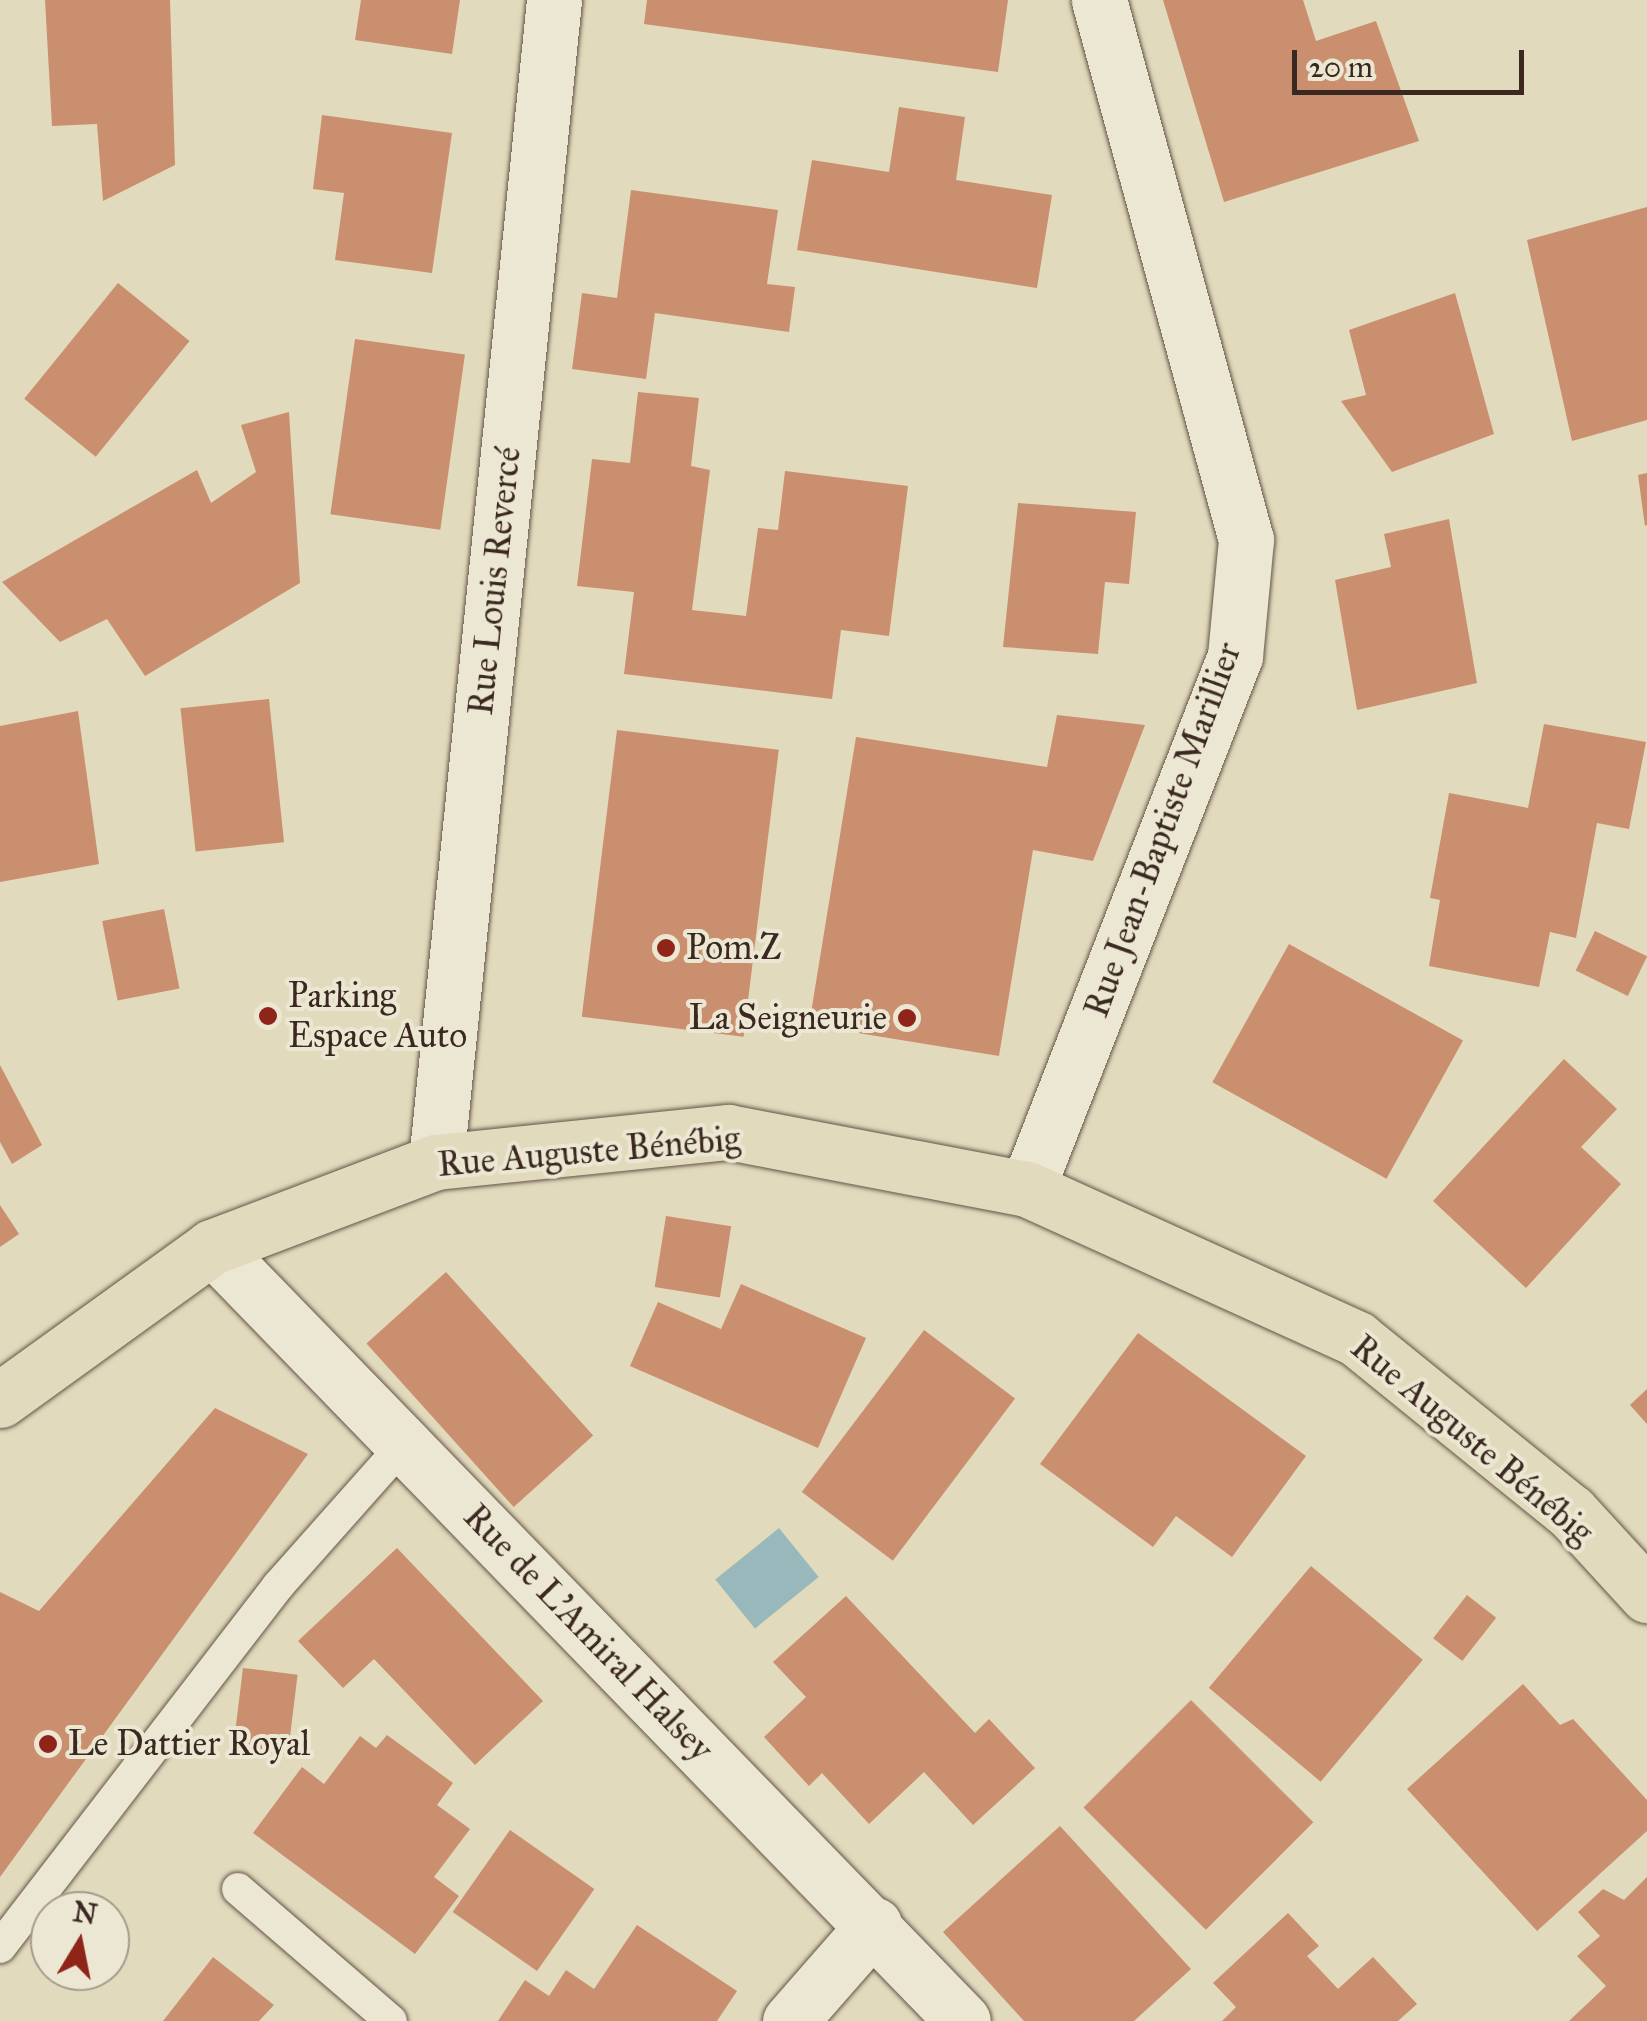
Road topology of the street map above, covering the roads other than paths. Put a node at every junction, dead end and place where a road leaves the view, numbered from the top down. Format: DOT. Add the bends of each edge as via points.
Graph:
graph roads {
  1 [pos="554,0"];
  2 [pos="1098,0"];
  3 [pos="436,1162"];
  4 [pos="1027,1189"];
  5 [pos="212,1246"];
  6 [pos="0,1400"];
  7 [pos="403,1445"];
  8 [pos="1647,1595"];
  9 [pos="238,1889"];
  10 [pos="874,1925"];
  11 [pos="0,1946"];
  12 [pos="391,2021"];
  13 [pos="790,2021"];
  14 [pos="963,2021"];
  1 -- 3 [label="street, Rue Louis Revercé"];
  2 -- 4 [label="street, Rue Jean-Baptiste Marillier" via="1246,540 1235,656"];
  3 -- 4 [label="main road, Rue Auguste Bénébig" via="728,1132"];
  3 -- 5 [label="main road, Rue Auguste Bénébig"];
  4 -- 8 [label="main road, Rue Auguste Bénébig" via="1357,1339 1570,1512"];
  5 -- 6 [label="main road, Rue Auguste Bénébig"];
  5 -- 7 [label="street, Rue de L'Amiral Halsey"];
  7 -- 10 [label="street, Rue de L'Amiral Halsey"];
  7 -- 11 [label="lane" via="278,1586"];
  9 -- 12 [label="lane"];
  10 -- 13 [label="street"];
  10 -- 14 [label="street, Rue de L'Amiral Halsey"];
}
